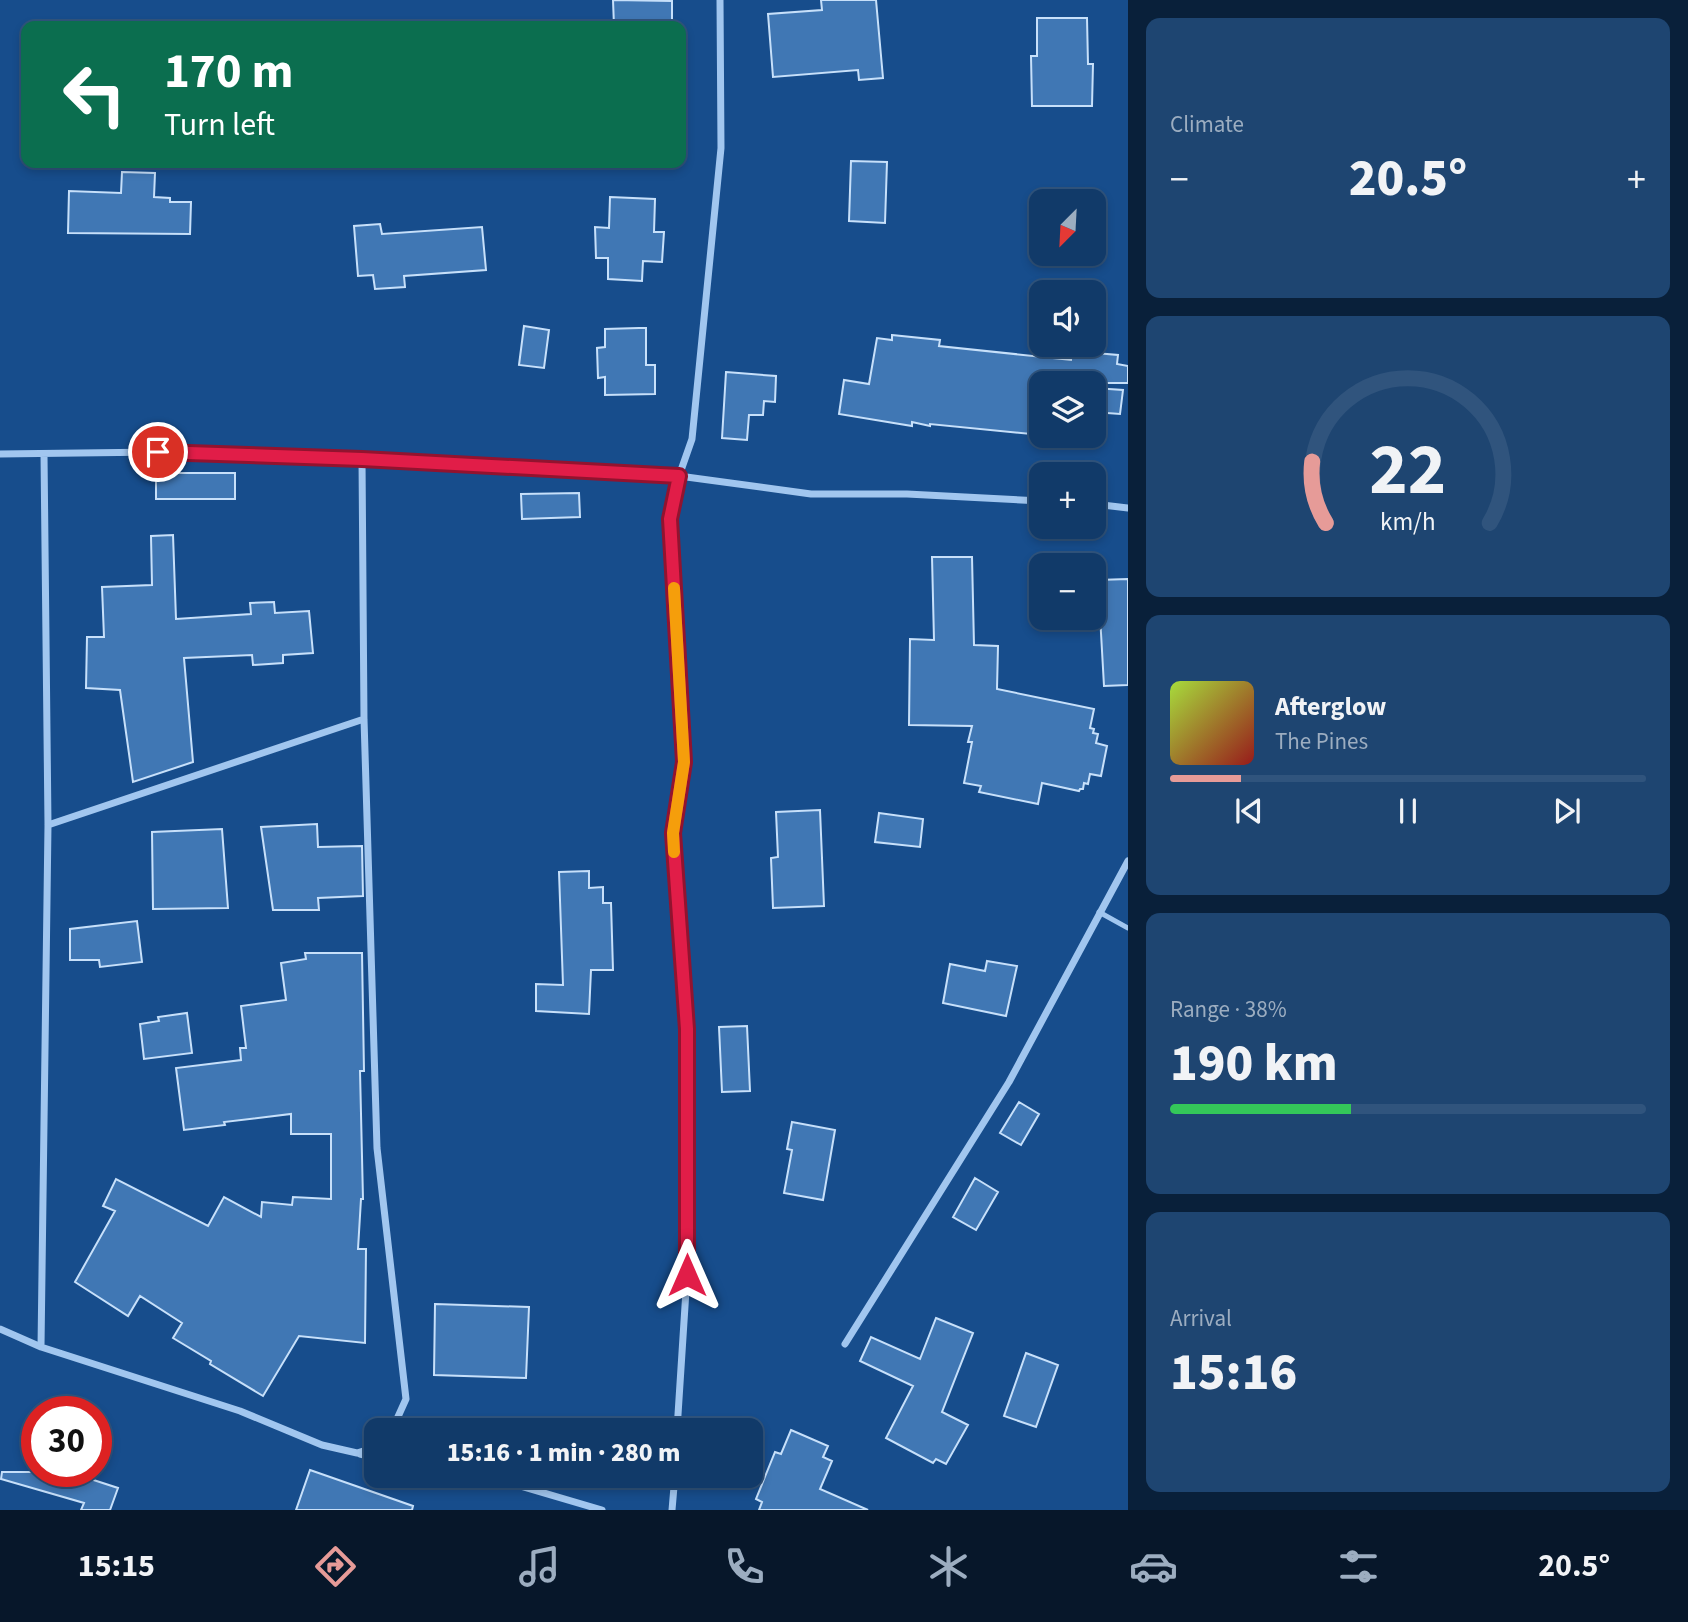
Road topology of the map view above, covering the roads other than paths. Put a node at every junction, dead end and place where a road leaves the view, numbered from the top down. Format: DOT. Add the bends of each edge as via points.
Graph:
graph roads {
  1 [pos="720,0"];
  2 [pos="0,454"];
  3 [pos="44,454"];
  4 [pos="362,459"];
  5 [pos="679,476"];
  6 [pos="1029,500"];
  7 [pos="1106,505"];
  8 [pos="1128,508"];
  9 [pos="363,719"];
  10 [pos="48,825"];
  11 [pos="1128,861"];
  12 [pos="1099,912"];
  13 [pos="1128,928"];
  14 [pos="0,1329"];
  15 [pos="845,1344"];
  16 [pos="41,1347"];
  17 [pos="398,1418"];
  18 [pos="678,1418"];
  19 [pos="364,1451"];
  20 [pos="357,1453"];
  21 [pos="364,1455"];
  22 [pos="527,1488"];
  23 [pos="674,1488"];
  24 [pos="601,1510"];
  25 [pos="672,1510"];
  1 -- 5 [label="street" via="721,148 692,439"];
  2 -- 3 [label="street"];
  3 -- 4 [label="street" via="158,452"];
  3 -- 10 [label="street"];
  4 -- 5 [label="street"];
  4 -- 9 [label="street"];
  5 -- 6 [label="street" via="811,494"];
  5 -- 18 [label="street" via="670,519 684,762 673,833 687,1029 687,1275"];
  7 -- 8 [label="street"];
  9 -- 10 [label="street"];
  9 -- 17 [label="street" via="377,1148 405,1399"];
  10 -- 16 [label="street"];
  11 -- 12 [label="street"];
  12 -- 13 [label="lane"];
  12 -- 15 [label="street" via="1009,1082"];
  14 -- 16 [label="street"];
  16 -- 20 [label="street" via="240,1411 322,1445"];
  19 -- 20 [label="street"];
  20 -- 21 [label="street"];
  22 -- 24 [label="street"];
  23 -- 25 [label="street"];
}
